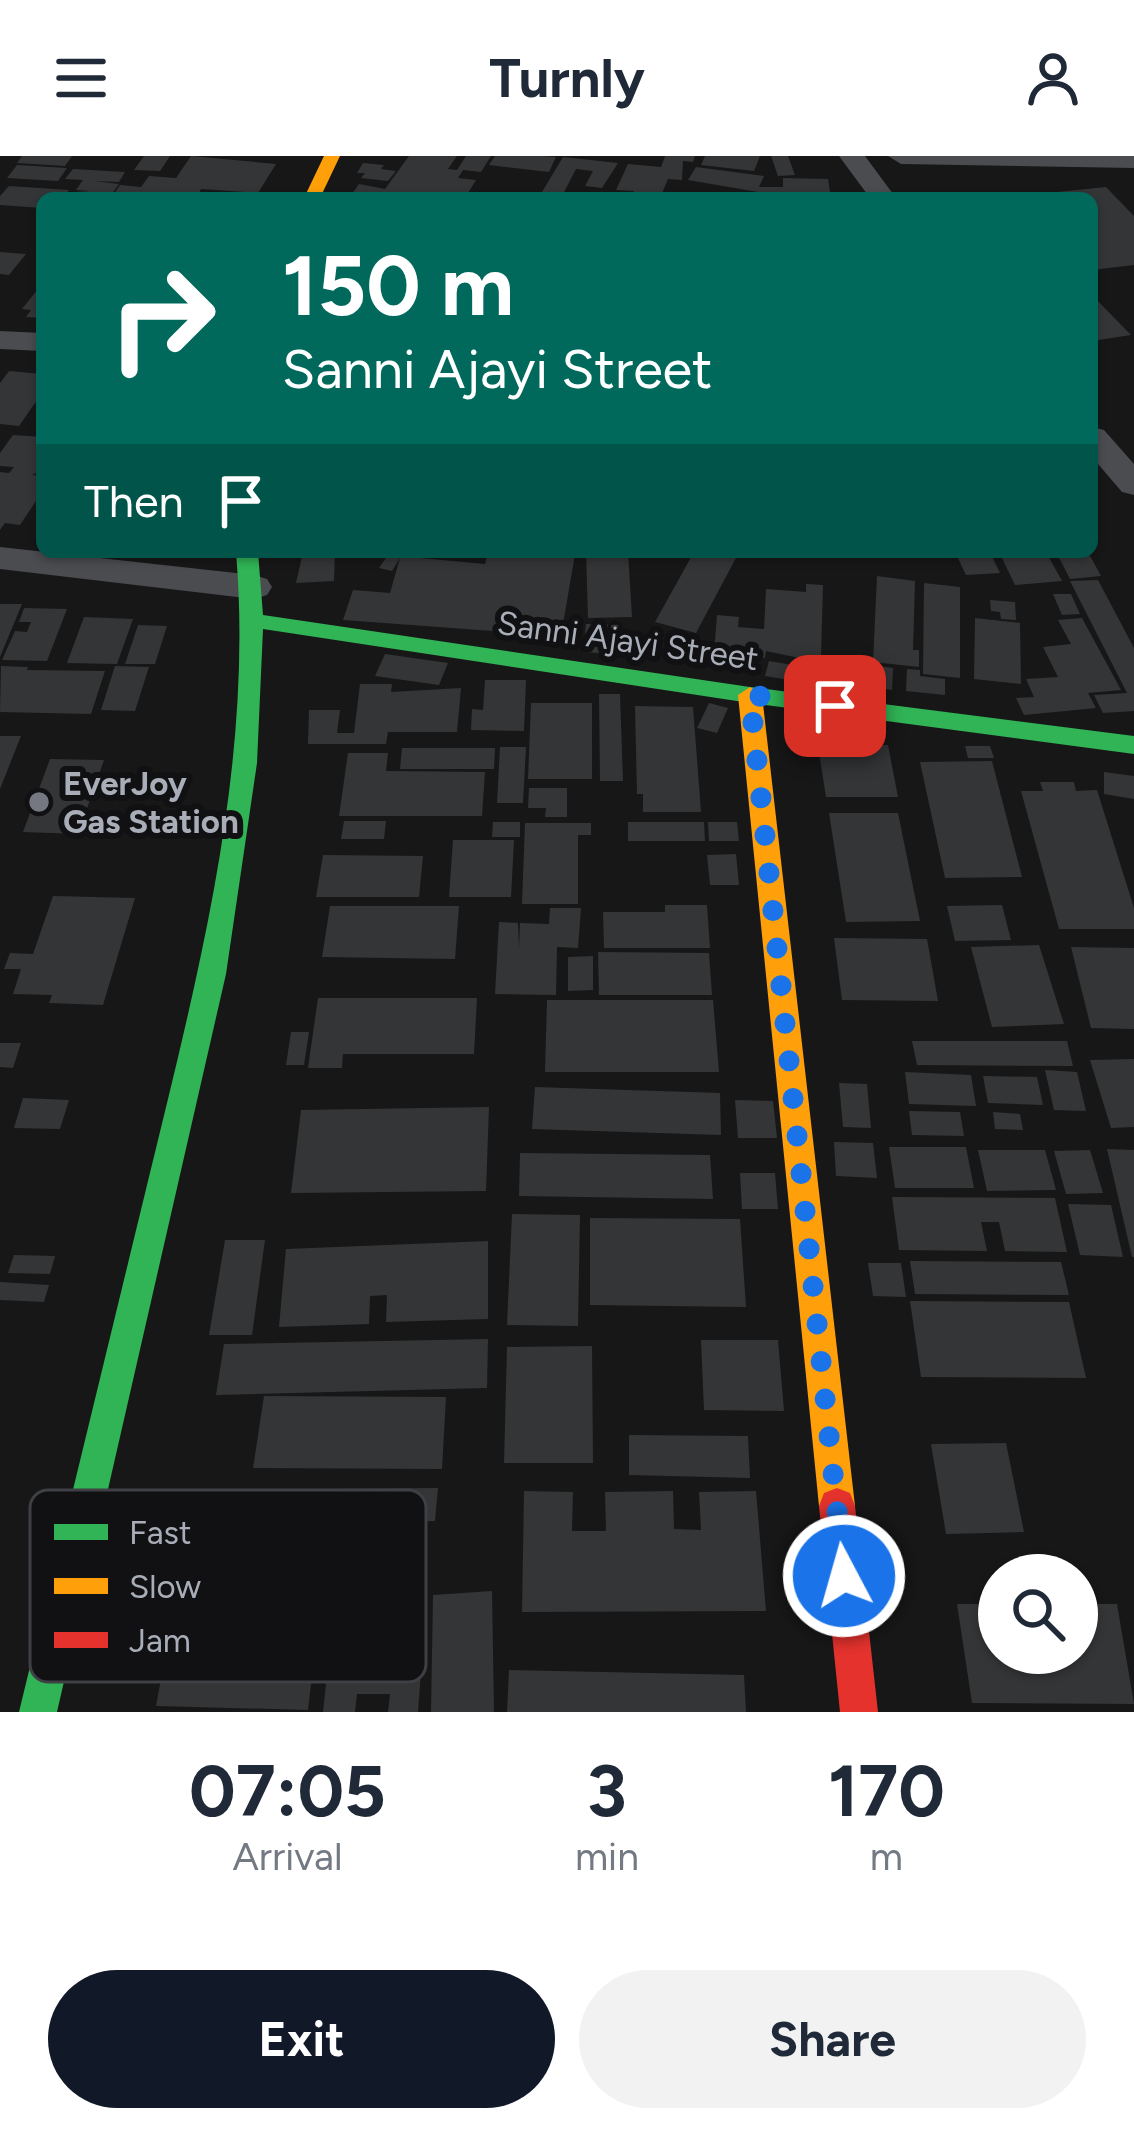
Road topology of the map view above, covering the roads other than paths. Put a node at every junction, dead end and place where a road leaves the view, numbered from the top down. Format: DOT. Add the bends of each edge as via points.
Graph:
graph roads {
  1 [pos="332,156"];
  2 [pos="852,156"];
  3 [pos="901,156"];
  4 [pos="1134,160"];
  5 [pos="315,192"];
  6 [pos="879,192"];
  7 [pos="0,340"];
  8 [pos="36,343"];
  9 [pos="1098,448"];
  10 [pos="1134,485"];
  11 [pos="0,558"];
  12 [pos="252,587"];
  13 [pos="750,695"];
  14 [pos="1134,745"];
  15 [pos="90,1490"];
  16 [pos="45,1682"];
  17 [pos="38,1712"];
  18 [pos="859,1712"];
  1 -- 5 [label="street"];
  2 -- 6 [label="street"];
  3 -- 4 [label="street"];
  7 -- 8 [label="street"];
  9 -- 10 [label="street"];
  11 -- 12 [label="street"];
  12 -- 13 [label="street, Sanni Ajayi Street"];
  12 -- 15 [label="street" via="231,862 212,974"];
  13 -- 14 [label="street, Sanni Ajayi Street"];
  13 -- 18 [label="street"];
  16 -- 17 [label="street"];
}
